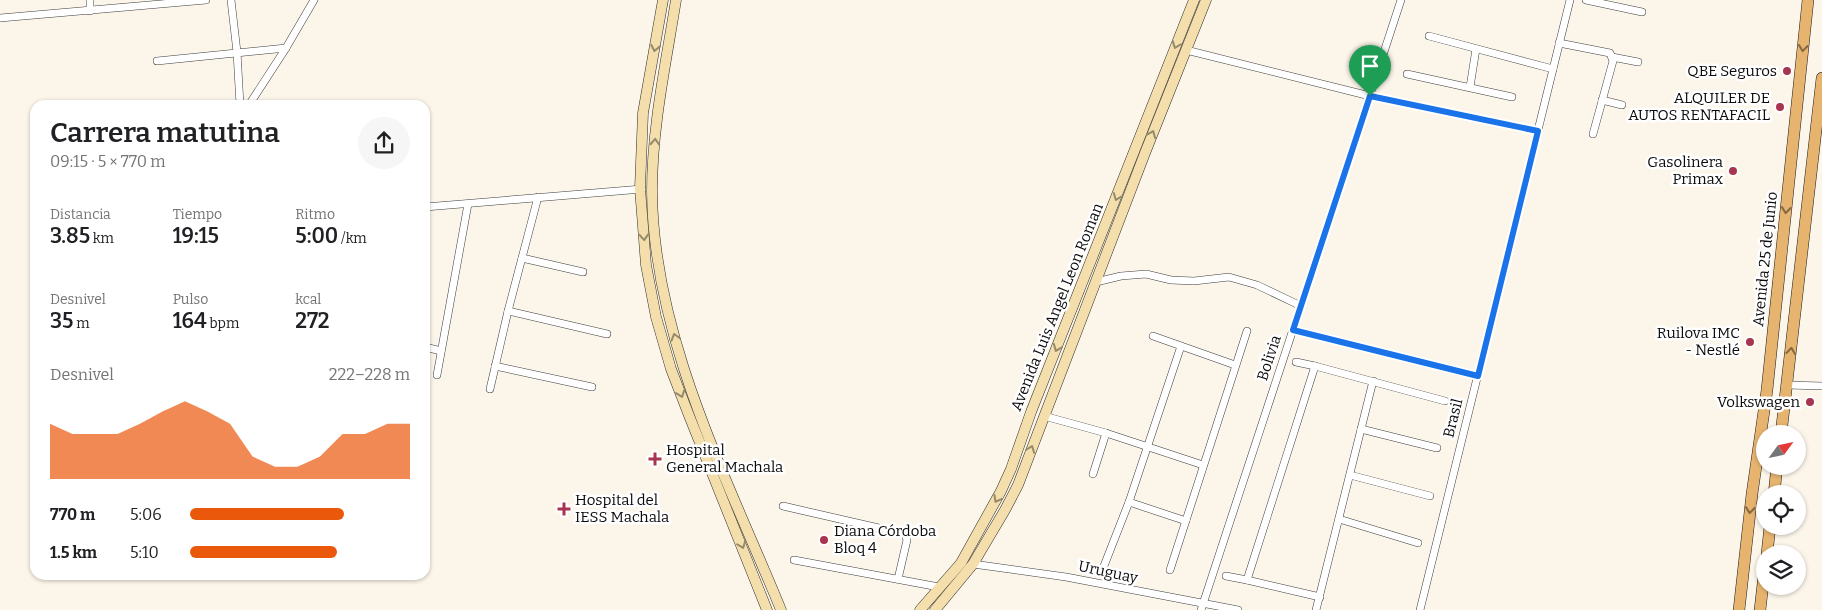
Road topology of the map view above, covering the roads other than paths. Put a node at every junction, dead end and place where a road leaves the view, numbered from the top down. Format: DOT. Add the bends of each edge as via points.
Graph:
graph roads {
  1 [pos="90,0"];
  2 [pos="206,0"];
  3 [pos="231,0"];
  4 [pos="314,0"];
  5 [pos="663,0"];
  6 [pos="676,0"];
  7 [pos="1194,0"];
  8 [pos="1206,0"];
  9 [pos="1401,0"];
  10 [pos="1570,0"];
  11 [pos="1586,0"];
  12 [pos="1808,0"];
  13 [pos="90,11"];
  14 [pos="1642,12"];
  15 [pos="0,18"];
  16 [pos="1429,36"];
  17 [pos="1560,43"];
  18 [pos="286,48"];
  19 [pos="1476,49"];
  20 [pos="1186,50"];
  21 [pos="237,52"];
  22 [pos="1612,56"];
  23 [pos="157,61"];
  24 [pos="1638,62"];
  25 [pos="1553,69"];
  26 [pos="1407,74"];
  27 [pos="1822,78"];
  28 [pos="1470,87"];
  29 [pos="1370,96"];
  30 [pos="1512,97"];
  31 [pos="240,100"];
  32 [pos="252,100"];
  33 [pos="1602,100"];
  34 [pos="1622,105"];
  35 [pos="1538,131"];
  36 [pos="1593,134"];
  37 [pos="640,188"];
  38 [pos="652,191"];
  39 [pos="538,197"];
  40 [pos="468,204"];
  41 [pos="430,208"];
  42 [pos="1110,217"];
  43 [pos="522,258"];
  44 [pos="1102,266"];
  45 [pos="583,272"];
  46 [pos="1086,278"];
  47 [pos="1096,282"];
  48 [pos="1078,297"];
  49 [pos="1301,306"];
  50 [pos="508,311"];
  51 [pos="1775,314"];
  52 [pos="1247,330"];
  53 [pos="1293,330"];
  54 [pos="1076,332"];
  55 [pos="607,334"];
  56 [pos="1153,336"];
  57 [pos="1181,346"];
  58 [pos="430,348"];
  59 [pos="441,351"];
  60 [pos="1296,362"];
  61 [pos="1235,365"];
  62 [pos="495,366"];
  63 [pos="1315,366"];
  64 [pos="437,375"];
  65 [pos="1478,376"];
  66 [pos="1373,381"];
  67 [pos="1788,384"];
  68 [pos="1822,386"];
  69 [pos="592,387"];
  70 [pos="490,389"];
  71 [pos="1445,401"];
  72 [pos="1044,416"];
  73 [pos="1783,425"];
  74 [pos="1361,429"];
  75 [pos="1106,433"];
  76 [pos="1147,448"];
  77 [pos="1437,448"];
  78 [pos="1203,465"];
  79 [pos="1093,474"];
  80 [pos="1350,475"];
  81 [pos="1430,496"];
  82 [pos="1128,502"];
  83 [pos="783,506"];
  84 [pos="1339,519"];
  85 [pos="1186,521"];
  86 [pos="1418,544"];
  87 [pos="794,560"];
  88 [pos="973,564"];
  89 [pos="1170,570"];
  90 [pos="1102,571"];
  91 [pos="1226,576"];
  92 [pos="898,579"];
  93 [pos="1247,580"];
  94 [pos="940,587"];
  95 [pos="1762,595"];
  96 [pos="1320,597"];
  97 [pos="1202,607"];
  98 [pos="767,610"];
  99 [pos="782,610"];
  100 [pos="920,610"];
  101 [pos="935,610"];
  102 [pos="1238,610"];
  103 [pos="1316,610"];
  104 [pos="1420,610"];
  105 [pos="1739,610"];
  106 [pos="1760,610"];
  1 -- 13 [label="street"];
  2 -- 13 [label="street"];
  3 -- 21 [label="street"];
  4 -- 18 [label="street"];
  5 -- 37 [label="main road, one-way" via="643,113"];
  38 -- 6 [label="main road, one-way" via="656,132"];
  7 -- 42 [label="main road, Avenida Luis Angel Leon Roman, one-way"];
  8 -- 20 [label="main road, Avenida Luis Angel Leon Roman"];
  9 -- 29 [label="street, Bolivia"];
  10 -- 17 [label="street, Brasil"];
  11 -- 14 [label="street"];
  12 -- 51 [label="main road, Avenida 25 de Junio, one-way"];
  13 -- 15 [label="street"];
  16 -- 19 [label="street"];
  17 -- 22 [label="street"];
  17 -- 25 [label="street, Brasil"];
  18 -- 21 [label="street"];
  18 -- 32 [label="street"];
  19 -- 25 [label="street"];
  19 -- 28 [label="street"];
  20 -- 29 [label="street"];
  44 -- 20 [label="main road, Avenida Luis Angel Leon Roman, one-way"];
  21 -- 23 [label="street"];
  21 -- 31 [label="street"];
  22 -- 24 [label="street"];
  22 -- 33 [label="street"];
  25 -- 35 [label="street, Brasil"];
  26 -- 28 [label="street"];
  67 -- 27 [label="main road, one-way"];
  28 -- 30 [label="street"];
  29 -- 35 [label="street"];
  29 -- 49 [label="street, Bolivia"];
  33 -- 34 [label="street"];
  33 -- 36 [label="street"];
  35 -- 65 [label="street, Brasil"];
  37 -- 38 [label="street"];
  37 -- 39 [label="street"];
  37 -- 98 [label="main road, one-way" via="646,265 656,317 690,418"];
  99 -- 38 [label="main road, one-way" via="682,365 658,265"];
  39 -- 40 [label="street"];
  39 -- 43 [label="street"];
  40 -- 41 [label="street"];
  40 -- 59 [label="street"];
  42 -- 44 [label="main road" via="1096,264 1098,268"];
  42 -- 46 [label="main road, Avenida Luis Angel Leon Roman"];
  43 -- 45 [label="street"];
  43 -- 50 [label="street"];
  44 -- 47 [label="main road, Avenida Luis Angel Leon Roman"];
  46 -- 47 [label="main road"];
  46 -- 48 [label="main road, Avenida Luis Angel Leon Roman"];
  47 -- 49 [label="street" via="1146,274 1171,280 1229,278 1256,285"];
  47 -- 54 [label="main road, Avenida Luis Angel Leon Roman"];
  48 -- 54 [label="main road" via="1081,294 1085,297 1076,319"];
  48 -- 94 [label="main road, Avenida Luis Angel Leon Roman, one-way" via="1001,491 961,563"];
  49 -- 53 [label="street, Bolivia"];
  50 -- 55 [label="street"];
  50 -- 62 [label="street"];
  51 -- 67 [label="main road" via="1774,374 1778,383"];
  51 -- 105 [label="main road, Avenida 25 de Junio, one-way"];
  52 -- 61 [label="street"];
  53 -- 65 [label="street"];
  53 -- 97 [label="street, Bolivia"];
  54 -- 72 [label="main road, Avenida Luis Angel Leon Roman"];
  56 -- 57 [label="street"];
  57 -- 61 [label="street"];
  57 -- 76 [label="street"];
  58 -- 59 [label="street"];
  59 -- 64 [label="street"];
  60 -- 63 [label="street"];
  61 -- 78 [label="street"];
  62 -- 69 [label="street"];
  62 -- 70 [label="street"];
  63 -- 66 [label="street"];
  63 -- 93 [label="street"];
  65 -- 104 [label="street, Brasil"];
  66 -- 71 [label="street"];
  66 -- 74 [label="street"];
  67 -- 68 [label="street"];
  67 -- 73 [label="main road"];
  72 -- 75 [label="street"];
  88 -- 72 [label="main road, Avenida Luis Angel Leon Roman, one-way" via="1010,502"];
  74 -- 77 [label="street"];
  74 -- 80 [label="street"];
  75 -- 76 [label="street"];
  75 -- 79 [label="street"];
  76 -- 78 [label="street"];
  76 -- 82 [label="street"];
  78 -- 85 [label="street"];
  80 -- 81 [label="street"];
  80 -- 84 [label="street"];
  82 -- 85 [label="street"];
  82 -- 90 [label="street"];
  83 -- 92 [label="street" via="905,534 907,540"];
  84 -- 86 [label="street"];
  84 -- 96 [label="street"];
  85 -- 89 [label="street"];
  87 -- 92 [label="street"];
  88 -- 97 [label="street, Uruguay" via="1066,577"];
  88 -- 101 [label="main road, Avenida Luis Angel Leon Roman"];
  91 -- 93 [label="street"];
  92 -- 94 [label="street"];
  93 -- 96 [label="street"];
  94 -- 100 [label="main road, Avenida Luis Angel Leon Roman"];
  95 -- 106 [label="main road"];
  96 -- 103 [label="street"];
  97 -- 102 [label="street, Uruguay"];
}
